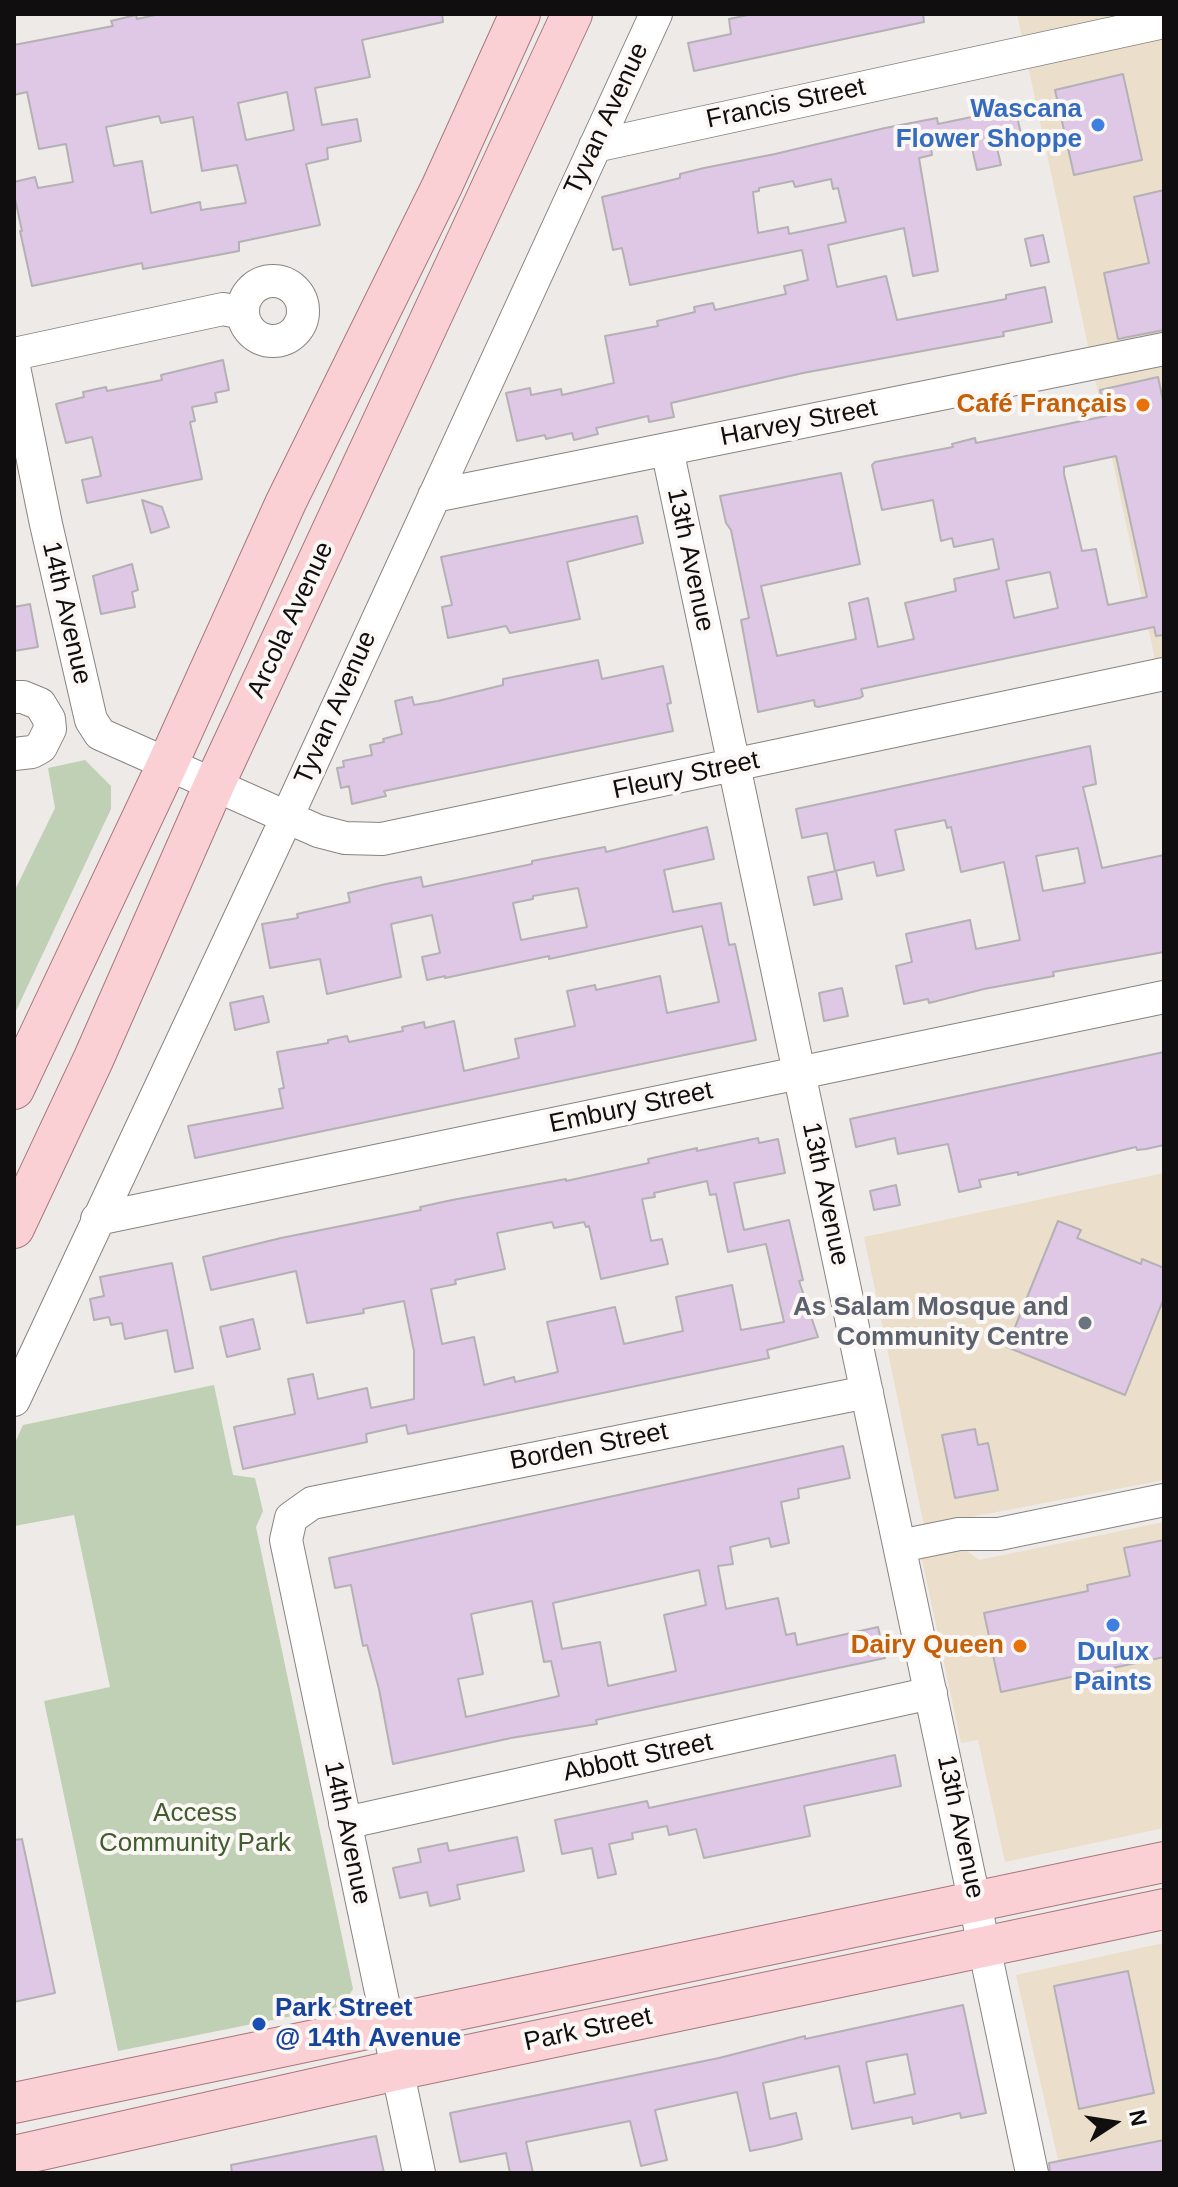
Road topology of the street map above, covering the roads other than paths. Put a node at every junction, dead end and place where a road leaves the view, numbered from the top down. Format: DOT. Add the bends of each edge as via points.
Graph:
graph roads {
  1 [pos="520,14"];
  2 [pos="572,14"];
  3 [pos="656,14"];
  4 [pos="1164,22"];
  5 [pos="595,146"];
  6 [pos="243,313"];
  7 [pos="1164,349"];
  8 [pos="14,354"];
  9 [pos="14,367"];
  10 [pos="667,449"];
  11 [pos="434,496"];
  12 [pos="1164,674"];
  13 [pos="14,697"];
  14 [pos="14,754"];
  15 [pos="168,763"];
  16 [pos="734,766"];
  17 [pos="214,785"];
  18 [pos="287,817"];
  19 [pos="1164,997"];
  20 [pos="799,1073"];
  21 [pos="14,1089"];
  22 [pos="97,1219"];
  23 [pos="14,1228"];
  24 [pos="867,1392"];
  25 [pos="14,1400"];
  26 [pos="1164,1500"];
  27 [pos="312,1503"];
  28 [pos="900,1546"];
  29 [pos="931,1693"];
  30 [pos="345,1823"];
  31 [pos="1164,1862"];
  32 [pos="975,1902"];
  33 [pos="1164,1909"];
  34 [pos="985,1946"];
  35 [pos="387,2025"];
  36 [pos="397,2070"];
  37 [pos="14,2103"];
  38 [pos="14,2156"];
  39 [pos="419,2173"];
  40 [pos="1032,2173"];
  1 -- 15 [label="main road, Arcola Avenue" via="442,186 286,502"];
  2 -- 17 [label="main road, Arcola Avenue"];
  3 -- 5 [label="street, Tyvan Avenue"];
  4 -- 5 [label="street, Francis Street"];
  5 -- 11 [label="street, Tyvan Avenue"];
  6 -- 8 [label="street" via="223,309"];
  7 -- 10 [label="street, Harvey Street"];
  9 -- 15 [label="street, 14th Avenue" via="91,720 100,734"];
  10 -- 11 [label="street, Harvey Street"];
  10 -- 16 [label="street, 13th Avenue"];
  11 -- 18 [label="street, Tyvan Avenue"];
  12 -- 16 [label="street, Fleury Street"];
  13 -- 14 [label="street" via="40,704 50,729 41,747"];
  15 -- 17 [label="street, 14th Avenue"];
  15 -- 21 [label="main road, Arcola Avenue"];
  16 -- 18 [label="street, Fleury Street" via="382,839 345,838"];
  16 -- 20 [label="street, 13th Avenue"];
  17 -- 18 [label="street, Fleury Street"];
  17 -- 23 [label="main road, Arcola Avenue"];
  18 -- 22 [label="street, Tyvan Avenue"];
  19 -- 20 [label="street, Embury Street"];
  20 -- 22 [label="street, Embury Street"];
  20 -- 24 [label="street, 13th Avenue"];
  22 -- 25 [label="street, Tyvan Avenue"];
  24 -- 27 [label="street, Borden Street"];
  24 -- 28 [label="street, 13th Avenue"];
  26 -- 28 [label="street" via="999,1534 959,1534"];
  27 -- 30 [label="street, 14th Avenue" via="291,1518 286,1540"];
  28 -- 29 [label="street, 13th Avenue"];
  29 -- 30 [label="street, Abbott Street"];
  29 -- 32 [label="street, 13th Avenue"];
  30 -- 35 [label="street, 14th Avenue"];
  31 -- 32 [label="main road, Park Street"];
  32 -- 34 [label="street, 13th Avenue"];
  32 -- 35 [label="main road, Park Street"];
  33 -- 34 [label="main road, Park Street"];
  34 -- 36 [label="main road, Park Street"];
  34 -- 40 [label="street, 13th Avenue"];
  35 -- 36 [label="street, 14th Avenue"];
  35 -- 37 [label="main road, Park Street"];
  36 -- 38 [label="main road, Park Street"];
  36 -- 39 [label="street, 14th Avenue"];
}
